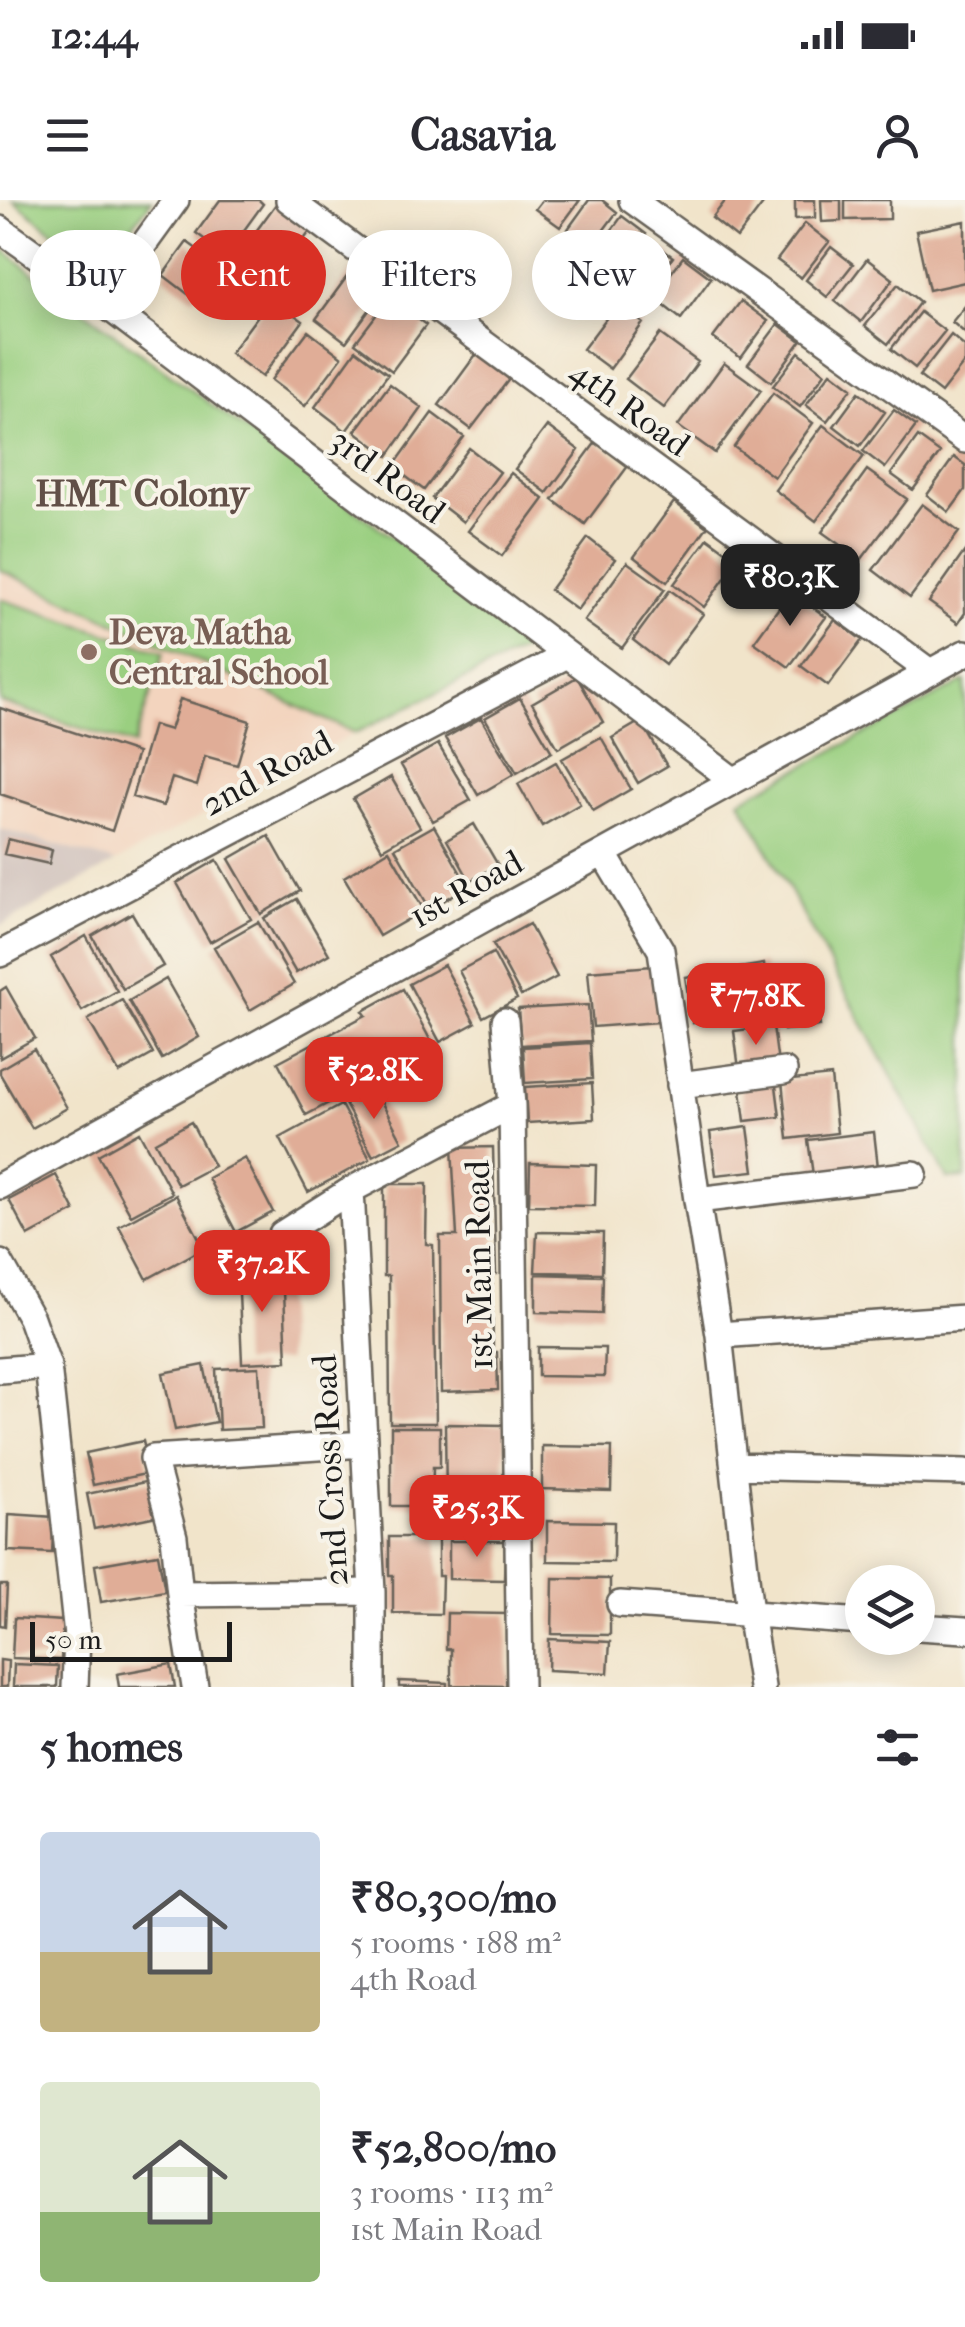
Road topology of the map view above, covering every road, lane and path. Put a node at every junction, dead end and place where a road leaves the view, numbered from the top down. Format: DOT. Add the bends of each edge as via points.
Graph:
graph roads {
  1 [pos="176,200"];
  2 [pos="290,200"];
  3 [pos="632,200"];
  4 [pos="0,229"];
  5 [pos="154,230"];
  6 [pos="30,250"];
  7 [pos="126,320"];
  8 [pos="965,440"];
  9 [pos="965,653"];
  10 [pos="568,655"];
  11 [pos="930,672"];
  12 [pos="733,780"];
  13 [pos="602,853"];
  14 [pos="0,954"];
  15 [pos="505,1021"];
  16 [pos="784,1071"];
  17 [pos="680,1085"];
  18 [pos="512,1105"];
  19 [pos="914,1174"];
  20 [pos="0,1186"];
  21 [pos="351,1190"];
  22 [pos="696,1200"];
  23 [pos="282,1234"];
  24 [pos="0,1263"];
  25 [pos="965,1318"];
  26 [pos="719,1335"];
  27 [pos="48,1366"];
  28 [pos="0,1370"];
  29 [pos="364,1444"];
  30 [pos="734,1466"];
  31 [pos="965,1472"];
  32 [pos="372,1592"];
  33 [pos="180,1594"];
  34 [pos="620,1604"];
  35 [pos="750,1613"];
  36 [pos="845,1621"];
  37 [pos="935,1627"];
  38 [pos="965,1630"];
  39 [pos="75,1687"];
  40 [pos="195,1687"];
  41 [pos="372,1687"];
  42 [pos="520,1687"];
  43 [pos="762,1687"];
  1 -- 5 [label="street"];
  2 -- 11 [label="street, 4th Road"];
  3 -- 8 [label="street"];
  4 -- 6 [label="street, 3rd Road"];
  7 -- 10 [label="street, 3rd Road"];
  9 -- 11 [label="street, 1st Road"];
  10 -- 12 [label="street, 3rd Road"];
  10 -- 14 [label="street, 2nd Road"];
  11 -- 12 [label="street, 1st Road"];
  12 -- 13 [label="street, 1st Road"];
  13 -- 17 [label="street" via="662,950"];
  13 -- 20 [label="street, 1st Road"];
  15 -- 18 [label="street"];
  16 -- 17 [label="street"];
  17 -- 22 [label="street"];
  18 -- 21 [label="street, 1st Main Road"];
  18 -- 42 [label="street, 1st Main Road"];
  19 -- 22 [label="street"];
  21 -- 23 [label="street, 1st Main Road"];
  21 -- 29 [label="street, 2nd Cross Road"];
  22 -- 26 [label="street"];
  24 -- 27 [label="street"];
  25 -- 26 [label="street"];
  26 -- 30 [label="street"];
  27 -- 28 [label="street"];
  27 -- 39 [label="street" via="77,1636"];
  29 -- 32 [label="street, 2nd Cross Road"];
  29 -- 33 [label="street" via="153,1458 174,1536"];
  30 -- 31 [label="street"];
  30 -- 35 [label="street"];
  32 -- 33 [label="street"];
  32 -- 41 [label="street, 2nd Cross Road"];
  33 -- 40 [label="street"];
  34 -- 35 [label="street"];
  35 -- 36 [label="street"];
  35 -- 43 [label="street"];
  37 -- 38 [label="street"];
}
